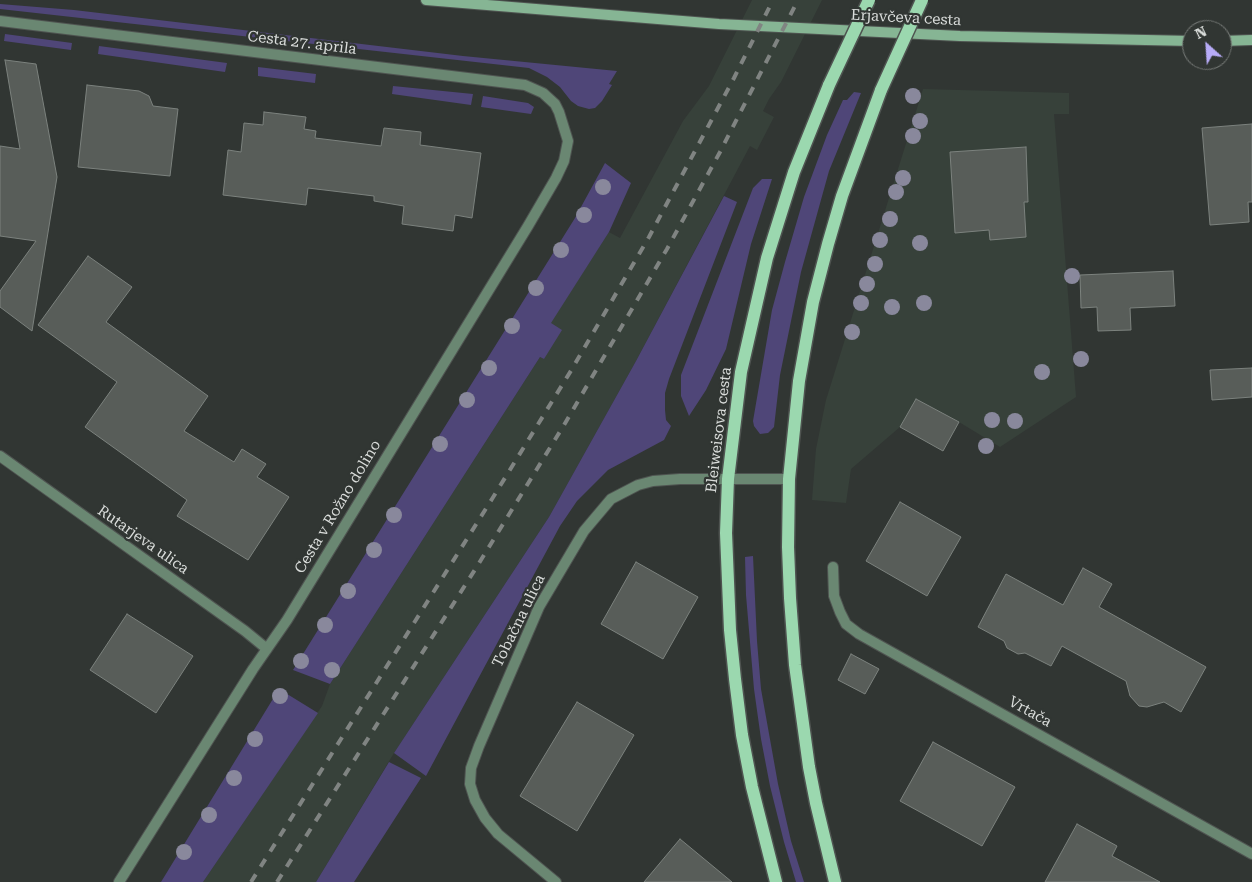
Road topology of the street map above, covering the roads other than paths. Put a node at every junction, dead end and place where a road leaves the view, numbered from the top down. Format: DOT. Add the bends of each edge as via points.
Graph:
graph roads {
  1 [pos="426,0"];
  2 [pos="869,0"];
  3 [pos="922,0"];
  4 [pos="0,21"];
  5 [pos="1252,40"];
  6 [pos="1182,41"];
  7 [pos="1232,41"];
  8 [pos="568,141"];
  9 [pos="0,456"];
  10 [pos="728,478"];
  11 [pos="789,479"];
  12 [pos="833,567"];
  13 [pos="267,649"];
  14 [pos="1252,854"];
  15 [pos="119,882"];
  16 [pos="556,882"];
  17 [pos="776,882"];
  18 [pos="835,882"];
  1 -- 6 [label="main road, Erjavčeva cesta" via="719,24 950,36"];
  2 -- 10 [label="main road, Bleiweisova cesta, bridge" via="829,85 794,172 767,258 741,372"];
  3 -- 11 [label="main road, bridge" via="881,90 842,196 815,295 799,381"];
  4 -- 8 [label="street, Cesta 27. aprila" via="525,85 543,93 554,104"];
  5 -- 7 [label="main road"];
  8 -- 13 [label="street, Cesta v Rožno dolino" via="556,178 528,226"];
  9 -- 13 [label="street, Rutarjeva ulica"];
  10 -- 11 [label="street, Tobačna ulica"];
  10 -- 16 [label="street, Tobačna ulica" via="653,481 611,500 584,531 540,607 479,746 471,768 470,784 484,818 498,834"];
  10 -- 17 [label="main road, Bleiweisova cesta" via="726,533 735,679 752,787"];
  11 -- 18 [label="main road" via="789,590 795,666 811,776"];
  12 -- 14 [label="street, Vrtača" via="834,596 840,612 846,624 859,634"];
  13 -- 15 [label="street, Cesta v Rožno dolino"];
}
